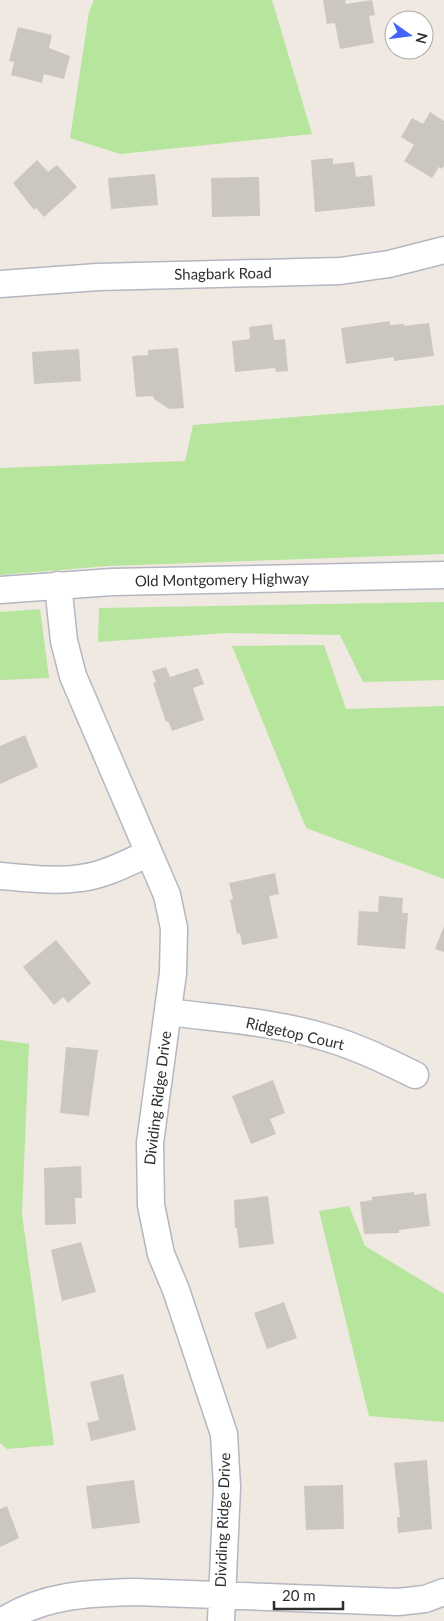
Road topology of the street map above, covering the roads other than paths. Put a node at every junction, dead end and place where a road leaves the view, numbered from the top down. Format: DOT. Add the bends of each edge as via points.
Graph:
graph roads {
  1 [pos="444,250"];
  2 [pos="0,284"];
  3 [pos="444,575"];
  4 [pos="58,585"];
  5 [pos="0,590"];
  6 [pos="149,853"];
  7 [pos="0,876"];
  8 [pos="169,1012"];
  9 [pos="415,1075"];
  10 [pos="444,1592"];
  11 [pos="221,1609"];
  12 [pos="3,1621"];
  1 -- 2 [label="street, Shagbark Road" via="389,264 340,271 98,277"];
  3 -- 4 [label="street, Old Montgomery Highway"];
  4 -- 5 [label="street, Old Montgomery Highway"];
  4 -- 6 [label="street, Dividing Ridge Drive" via="64,641 73,676"];
  6 -- 7 [label="street" via="82,878"];
  6 -- 8 [label="street, Dividing Ridge Drive" via="168,895 174,928"];
  8 -- 9 [label="street, Ridgetop Court" via="249,1022 327,1037"];
  8 -- 11 [label="street, Dividing Ridge Drive" via="150,1143 151,1205 161,1254 224,1434 227,1487"];
  10 -- 11 [label="street" via="425,1599 398,1602"];
  11 -- 12 [label="street" via="135,1592 70,1596 34,1604"];
}
